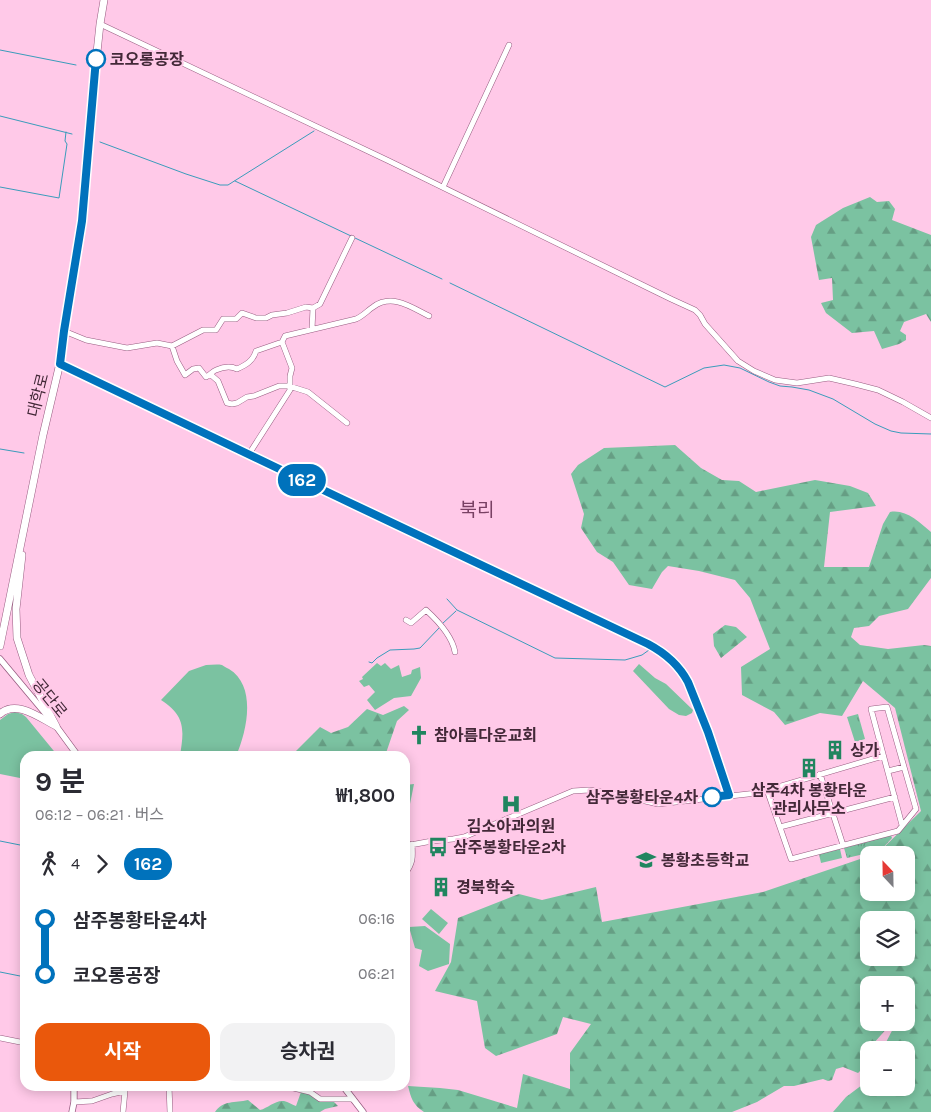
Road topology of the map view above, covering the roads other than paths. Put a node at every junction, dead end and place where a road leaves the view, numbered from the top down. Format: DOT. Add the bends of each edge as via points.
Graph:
graph roads {
  1 [pos="104,0"];
  2 [pos="100,24"];
  3 [pos="509,45"];
  4 [pos="443,188"];
  5 [pos="352,238"];
  6 [pos="313,308"];
  7 [pos="429,316"];
  8 [pos="312,329"];
  9 [pos="64,331"];
  10 [pos="282,342"];
  11 [pos="172,346"];
  12 [pos="60,364"];
  13 [pos="211,375"];
  14 [pos="289,386"];
  15 [pos="931,418"];
  16 [pos="347,423"];
  17 [pos="249,454"];
  18 [pos="25,522"];
  19 [pos="408,622"];
  20 [pos="0,646"];
  21 [pos="455,652"];
  22 [pos="0,659"];
  23 [pos="0,714"];
  24 [pos="56,726"];
  25 [pos="74,751"];
  26 [pos="884,756"];
  27 [pos="904,766"];
  28 [pos="888,771"];
  29 [pos="820,774"];
  30 [pos="767,790"];
  31 [pos="729,795"];
  32 [pos="894,797"];
  33 [pos="832,814"];
  34 [pos="902,826"];
  35 [pos="780,827"];
  36 [pos="412,844"];
  37 [pos="843,845"];
  38 [pos="410,867"];
  39 [pos="0,1038"];
  40 [pos="20,1042"];
  41 [pos="74,1091"];
  42 [pos="118,1091"];
  43 [pos="125,1091"];
  44 [pos="169,1091"];
  45 [pos="306,1091"];
  46 [pos="347,1091"];
  47 [pos="353,1099"];
  48 [pos="74,1102"];
  49 [pos="72,1112"];
  50 [pos="123,1112"];
  51 [pos="170,1112"];
  52 [pos="363,1112"];
  1 -- 2 [label="main road, 대학로"];
  2 -- 4 [label="street"];
  2 -- 9 [label="main road, 대학로" via="82,221"];
  3 -- 4 [label="street"];
  4 -- 15 [label="street" via="691,307 738,361 754,371 775,380 804,383 829,378 878,390"];
  5 -- 6 [label="street" via="320,304"];
  6 -- 8 [label="street"];
  6 -- 11 [label="street" via="306,306 266,318 242,313 236,319 223,319 216,330 203,330"];
  7 -- 8 [label="street" via="404,303 390,301 374,306 356,319"];
  8 -- 10 [label="street" via="285,336"];
  9 -- 11 [label="street" via="86,340 127,348 157,343"];
  9 -- 12 [label="main road, 대학로"];
  10 -- 13 [label="street" via="256,351 254,358 237,369 231,366 216,370"];
  10 -- 14 [label="street" via="292,368"];
  11 -- 13 [label="street" via="185,375 199,368 206,377"];
  12 -- 17 [label="street"];
  12 -- 18 [label="main road, 대학로"];
  13 -- 14 [label="street" via="218,381 228,403 232,404 279,386"];
  14 -- 16 [label="street" via="308,392"];
  14 -- 17 [label="street" via="290,390"];
  17 -- 31 [label="street" via="655,647 674,663 688,682"];
  18 -- 20 [label="main road, 대학로"];
  18 -- 24 [label="main road" via="16,609 17,638 29,675"];
  19 -- 21 [label="street" via="426,610 440,624"];
  22 -- 24 [label="street, 공단로"];
  23 -- 24 [label="main road" via="10,708 19,709"];
  24 -- 25 [label="street, 공단로"];
  26 -- 27 [label="street" via="871,709 887,707"];
  26 -- 28 [label="street"];
  26 -- 29 [label="street"];
  27 -- 28 [label="street"];
  27 -- 34 [label="street" via="916,809"];
  28 -- 32 [label="street"];
  29 -- 30 [label="street"];
  29 -- 33 [label="street"];
  30 -- 31 [label="street"];
  30 -- 35 [label="street"];
  31 -- 36 [label="street" via="658,804 611,793 573,791 464,837"];
  32 -- 33 [label="street"];
  32 -- 34 [label="street"];
  33 -- 35 [label="street"];
  33 -- 37 [label="street"];
  34 -- 37 [label="street" via="898,831"];
  35 -- 37 [label="street" via="791,859"];
  36 -- 38 [label="street"];
  39 -- 40 [label="street"];
  41 -- 48 [label="street"];
  42 -- 48 [label="street" via="92,1101"];
  43 -- 50 [label="street"];
  44 -- 51 [label="street"];
  45 -- 47 [label="street" via="320,1099"];
  46 -- 47 [label="street"];
  47 -- 52 [label="street"];
  48 -- 49 [label="street"];
}
